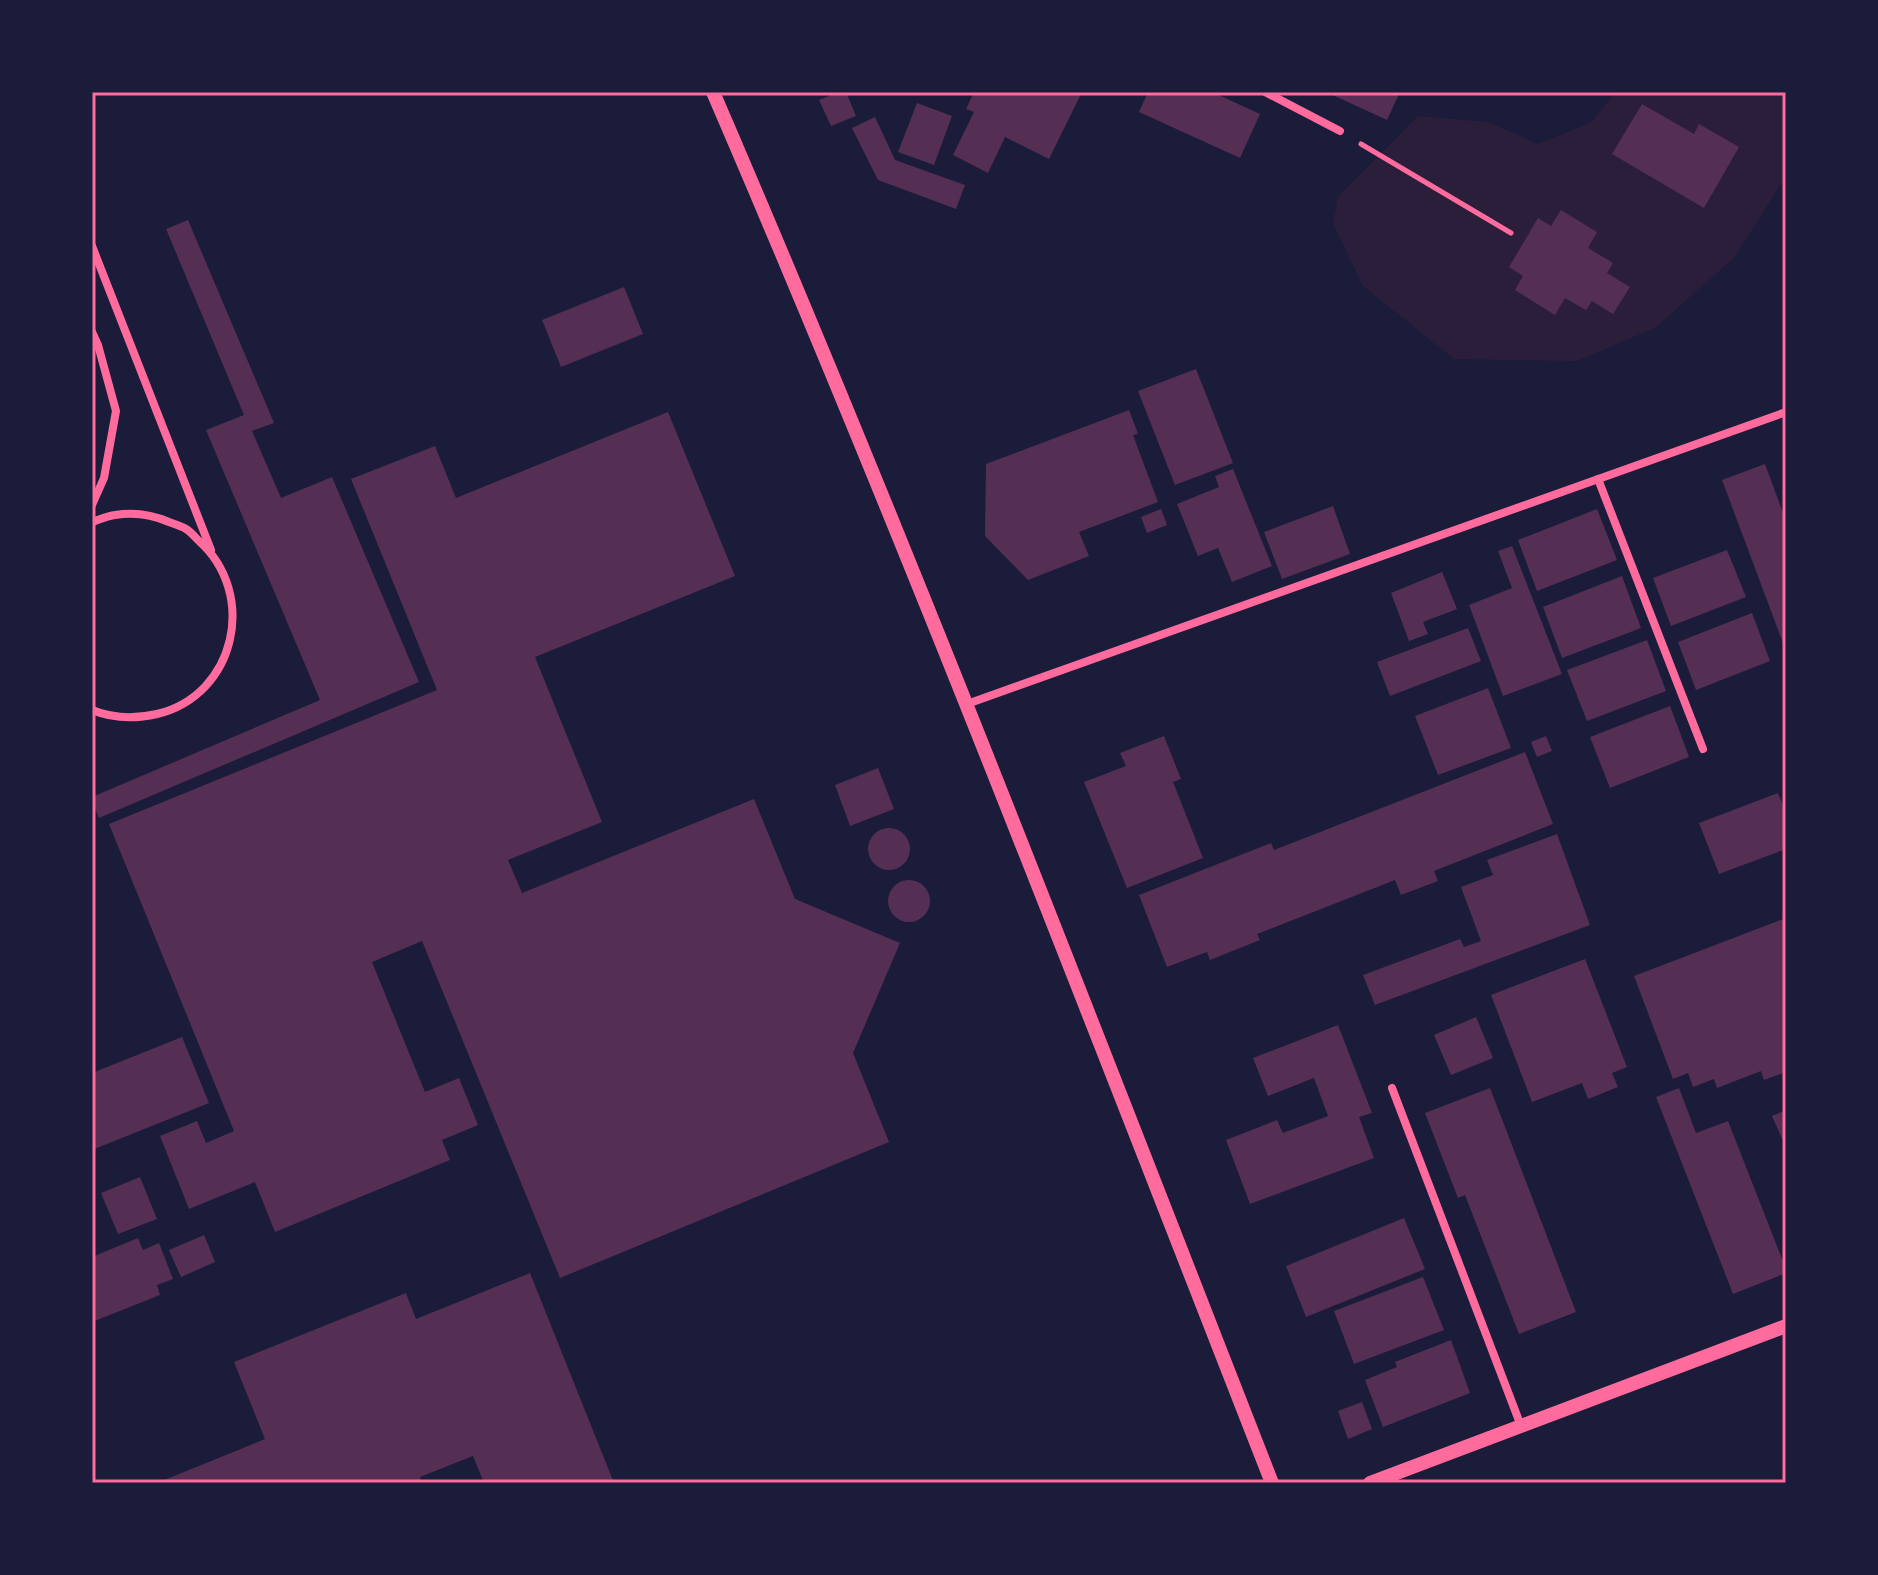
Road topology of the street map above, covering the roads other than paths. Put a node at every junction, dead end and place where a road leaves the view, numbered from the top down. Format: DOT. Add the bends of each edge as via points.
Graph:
graph roads {
  1 [pos="713,92"];
  2 [pos="1265,92"];
  3 [pos="1340,131"];
  4 [pos="92,246"];
  5 [pos="92,332"];
  6 [pos="1786,412"];
  7 [pos="1598,479"];
  8 [pos="92,505"];
  9 [pos="92,522"];
  10 [pos="212,553"];
  11 [pos="967,704"];
  12 [pos="92,710"];
  13 [pos="1703,749"];
  14 [pos="1392,1088"];
  15 [pos="1786,1326"];
  16 [pos="1521,1426"];
  17 [pos="1272,1483"];
  18 [pos="1370,1483"];
  1 -- 11 [label="street"];
  2 -- 3 [label="street"];
  4 -- 10 [label="street"];
  5 -- 8 [label="street" via="116,411 104,478"];
  6 -- 7 [label="street"];
  7 -- 11 [label="street"];
  7 -- 13 [label="street"];
  9 -- 10 [label="street" via="117,514 152,515 186,528"];
  10 -- 12 [label="street" via="227,580 234,611 230,643 217,672 196,696 168,711 137,718"];
  11 -- 17 [label="street"];
  14 -- 16 [label="street"];
  15 -- 16 [label="street"];
  16 -- 18 [label="street"];
}
